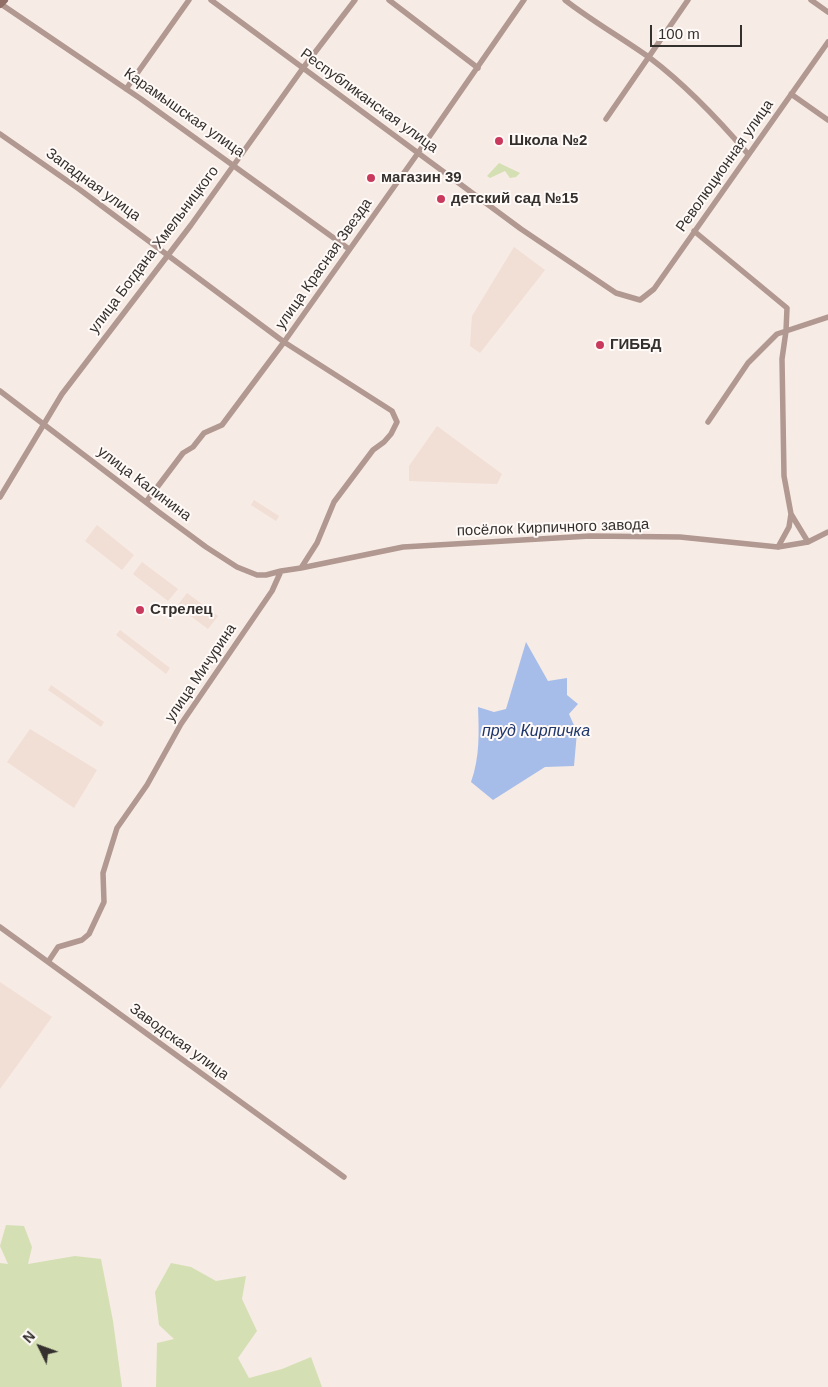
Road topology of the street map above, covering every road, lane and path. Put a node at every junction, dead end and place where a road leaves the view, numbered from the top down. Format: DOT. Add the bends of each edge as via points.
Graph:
graph roads {
  1 [pos="4,0"];
  2 [pos="189,0"];
  3 [pos="211,0"];
  4 [pos="354,0"];
  5 [pos="389,0"];
  6 [pos="524,0"];
  7 [pos="565,0"];
  8 [pos="688,0"];
  9 [pos="811,0"];
  10 [pos="0,4"];
  11 [pos="828,12"];
  12 [pos="828,42"];
  13 [pos="649,58"];
  14 [pos="303,68"];
  15 [pos="478,68"];
  16 [pos="126,89"];
  17 [pos="791,94"];
  18 [pos="606,119"];
  19 [pos="828,120"];
  20 [pos="0,134"];
  21 [pos="418,153"];
  22 [pos="748,154"];
  23 [pos="234,165"];
  24 [pos="694,231"];
  25 [pos="349,249"];
  26 [pos="168,255"];
  27 [pos="640,300"];
  28 [pos="828,317"];
  29 [pos="786,331"];
  30 [pos="284,342"];
  31 [pos="0,391"];
  32 [pos="708,422"];
  33 [pos="44,424"];
  34 [pos="0,497"];
  35 [pos="146,502"];
  36 [pos="791,514"];
  37 [pos="828,532"];
  38 [pos="808,542"];
  39 [pos="778,547"];
  40 [pos="301,568"];
  41 [pos="281,571"];
  42 [pos="0,927"];
  43 [pos="48,962"];
  44 [pos="344,1177"];
  1 -- 10 [label="street"];
  2 -- 16 [label="street"];
  3 -- 14 [label="street, Республиканская улица"];
  4 -- 14 [label="street, улица Богдана Хмельницкого"];
  5 -- 15 [label="street"];
  6 -- 15 [label="street, улица Красная Звезда"];
  7 -- 13 [label="street"];
  8 -- 13 [label="street"];
  9 -- 11 [label="street"];
  10 -- 16 [label="street, Карамышская улица"];
  12 -- 17 [label="street, Революционная улица"];
  13 -- 18 [label="street"];
  13 -- 22 [label="street" via="714,115"];
  14 -- 21 [label="street, Республиканская улица"];
  14 -- 23 [label="street, улица Богдана Хмельницкого"];
  15 -- 21 [label="street, улица Красная Звезда"];
  16 -- 23 [label="street, Карамышская улица"];
  17 -- 19 [label="street"];
  17 -- 22 [label="street, Революционная улица"];
  20 -- 26 [label="street, Западная улица"];
  21 -- 25 [label="street, улица Красная Звезда"];
  21 -- 27 [label="street, Республиканская улица" via="521,229 616,293"];
  22 -- 24 [label="street, Революционная улица"];
  23 -- 25 [label="street, Карамышская улица"];
  23 -- 26 [label="street, улица Богдана Хмельницкого"];
  24 -- 27 [label="street, Революционная улица" via="654,289"];
  24 -- 29 [label="street" via="788,308"];
  25 -- 30 [label="street, улица Красная Звезда"];
  26 -- 30 [label="street, Западная улица"];
  26 -- 33 [label="street, улица Богдана Хмельницкого" via="62,394"];
  28 -- 29 [label="street"];
  29 -- 32 [label="street" via="777,334 748,362"];
  29 -- 36 [label="street" via="782,359 783,455"];
  30 -- 35 [label="street, улица Красная Звезда" via="222,425 204,433 193,447 183,453"];
  30 -- 40 [label="street, Западная улица" via="392,411 397,422 391,434 372,450 334,502 317,543"];
  31 -- 33 [label="street, улица Калинина"];
  33 -- 34 [label="street, улица Богдана Хмельницкого"];
  33 -- 35 [label="street, улица Калинина"];
  35 -- 41 [label="street, улица Калинина" via="236,567 257,575"];
  36 -- 38 [label="street"];
  36 -- 39 [label="street" via="789,527"];
  37 -- 38 [label="street, посёлок Кирпичного завода"];
  38 -- 39 [label="street, посёлок Кирпичного завода"];
  39 -- 40 [label="street, посёлок Кирпичного завода" via="680,537 590,536 403,547"];
  40 -- 41 [label="street"];
  41 -- 43 [label="street, улица Мичурина" via="272,591 181,724 147,785 117,828 103,873 104,902 89,934 82,940 58,947"];
  42 -- 43 [label="street, Заводская улица"];
  43 -- 44 [label="street, Заводская улица"];
}
